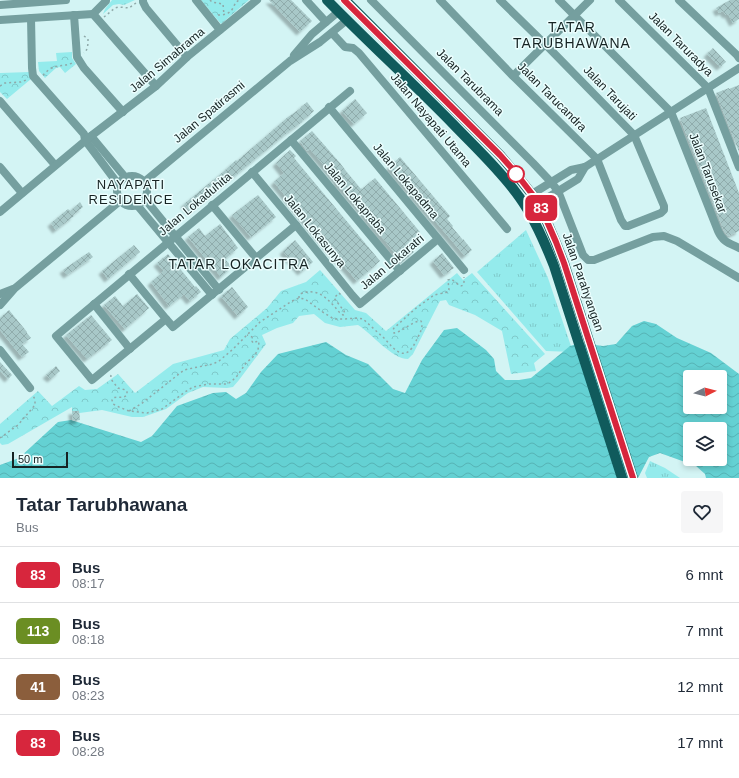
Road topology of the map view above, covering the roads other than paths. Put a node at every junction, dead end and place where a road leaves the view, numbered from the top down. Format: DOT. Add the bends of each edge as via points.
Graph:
graph roads {
  1 [pos="66,0"];
  2 [pos="106,0"];
  3 [pos="196,0"];
  4 [pos="257,0"];
  5 [pos="306,0"];
  6 [pos="327,0"];
  7 [pos="344,0"];
  8 [pos="371,0"];
  9 [pos="440,0"];
  10 [pos="500,0"];
  11 [pos="559,0"];
  12 [pos="590,0"];
  13 [pos="619,0"];
  14 [pos="679,0"];
  15 [pos="143,1"];
  16 [pos="0,5"];
  17 [pos="338,12"];
  18 [pos="93,14"];
  19 [pos="74,15"];
  20 [pos="574,16"];
  21 [pos="31,18"];
  22 [pos="0,20"];
  23 [pos="347,20"];
  24 [pos="326,22"];
  25 [pos="220,30"];
  26 [pos="332,33"];
  27 [pos="545,44"];
  28 [pos="187,57"];
  29 [pos="739,58"];
  30 [pos="290,61"];
  31 [pos="739,68"];
  32 [pos="513,76"];
  33 [pos="156,86"];
  34 [pos="708,88"];
  35 [pos="350,91"];
  36 [pos="0,101"];
  37 [pos="452,106"];
  38 [pos="329,107"];
  39 [pos="123,112"];
  40 [pos="671,112"];
  41 [pos="444,114"];
  42 [pos="634,136"];
  43 [pos="87,137"];
  44 [pos="291,140"];
  45 [pos="597,159"];
  46 [pos="55,165"];
  47 [pos="0,166"];
  48 [pos="585,167"];
  49 [pos="739,167"];
  50 [pos="252,172"];
  51 [pos="125,177"];
  52 [pos="144,182"];
  53 [pos="551,182"];
  54 [pos="118,184"];
  55 [pos="558,192"];
  56 [pos="22,193"];
  57 [pos="532,194"];
  58 [pos="144,200"];
  59 [pos="120,201"];
  60 [pos="539,203"];
  61 [pos="137,205"];
  62 [pos="212,205"];
  63 [pos="0,212"];
  64 [pos="296,225"];
  65 [pos="507,230"];
  66 [pos="175,236"];
  67 [pos="438,239"];
  68 [pos="168,242"];
  69 [pos="739,248"];
  70 [pos="256,258"];
  71 [pos="464,270"];
  72 [pos="400,271"];
  73 [pos="129,274"];
  74 [pos="739,278"];
  75 [pos="14,288"];
  76 [pos="219,290"];
  77 [pos="0,294"];
  78 [pos="212,295"];
  79 [pos="94,304"];
  80 [pos="360,304"];
  81 [pos="0,305"];
  82 [pos="166,319"];
  83 [pos="130,348"];
  84 [pos="1,352"];
  85 [pos="30,388"];
  86 [pos="622,478"];
  87 [pos="633,478"];
  1 -- 16 [label="street"];
  2 -- 18 [label="street"];
  3 -- 25 [label="street"];
  4 -- 25 [label="street, Jalan Simabrama"];
  5 -- 24 [label="street"];
  6 -- 17 [label="main road, Jalan Parahyangan"];
  7 -- 37 [label="main road, Jalan Parahyangan"];
  8 -- 53 [label="street, Jalan Tarubrama"];
  9 -- 32 [label="street, Jalan Tarucandra"];
  10 -- 27 [label="street, Jalan Tarujati"];
  11 -- 20 [label="street"];
  12 -- 20 [label="street"];
  13 -- 34 [label="street, Jalan Taruradya"];
  14 -- 29 [label="street"];
  15 -- 28 [label="street"];
  17 -- 23 [label="main road, Jalan Parahyangan"];
  17 -- 24 [label="street, Jalan Spatirasmi"];
  18 -- 19 [label="street"];
  18 -- 33 [label="street"];
  19 -- 21 [label="street"];
  19 -- 39 [label="street" via="77,58"];
  20 -- 27 [label="street"];
  20 -- 40 [label="street"];
  21 -- 22 [label="street"];
  21 -- 43 [label="street" via="32,68 35,78"];
  23 -- 26 [label="street, Jalan Spatirasmi"];
  23 -- 41 [label="main road, Jalan Parahyangan"];
  24 -- 30 [label="street, Jalan Spatirasmi" via="312,34"];
  25 -- 28 [label="street, Jalan Simabrama"];
  26 -- 30 [label="street, Jalan Spatirasmi"];
  26 -- 65 [label="street, Jalan Nayapati Utama" via="345,47 359,53"];
  27 -- 32 [label="street"];
  27 -- 42 [label="street, Jalan Tarujati"];
  28 -- 33 [label="street, Jalan Simabrama"];
  30 -- 52 [label="street, Jalan Spatirasmi"];
  31 -- 34 [label="street"];
  32 -- 45 [label="street, Jalan Tarucandra"];
  33 -- 39 [label="street, Jalan Simabrama"];
  34 -- 40 [label="street"];
  34 -- 49 [label="street"];
  35 -- 38 [label="street, Jalan Lokaduhita"];
  36 -- 46 [label="street"];
  37 -- 41 [label="main road"];
  37 -- 57 [label="main road, Jalan Parahyangan" via="500,155"];
  38 -- 44 [label="street, Jalan Lokaduhita"];
  38 -- 67 [label="street, Jalan Lokapadma"];
  39 -- 43 [label="street, Jalan Simabrama"];
  40 -- 42 [label="street"];
  40 -- 69 [label="street, Jalan Tarusekar" via="721,238"];
  41 -- 86 [label="main road, Jalan Parahyangan" via="508,182 530,213 554,266"];
  42 -- 45 [label="street"];
  42 -- 45 [label="street" via="664,206 662,213 625,226"];
  43 -- 46 [label="street, Jalan Simabrama"];
  43 -- 51 [label="street"];
  43 -- 54 [label="street"];
  44 -- 50 [label="street, Jalan Lokaduhita"];
  44 -- 72 [label="street, Jalan Lokapraba"];
  45 -- 48 [label="street"];
  46 -- 56 [label="street, Jalan Simabrama"];
  47 -- 56 [label="street"];
  48 -- 53 [label="street" via="571,170"];
  48 -- 55 [label="street" via="578,179"];
  50 -- 62 [label="street, Jalan Lokaduhita"];
  50 -- 64 [label="street, Jalan Lokasunya"];
  51 -- 52 [label="street" via="133,176"];
  51 -- 54 [label="street"];
  52 -- 58 [label="street" via="147,191"];
  53 -- 55 [label="street, Jalan Tarubrama"];
  53 -- 57 [label="street"];
  54 -- 59 [label="street"];
  55 -- 60 [label="street"];
  55 -- 74 [label="street, Jalan Tarubrama" via="583,255 588,260 594,260 653,237 664,236"];
  56 -- 63 [label="street, Jalan Simabrama"];
  57 -- 60 [label="main road, Jalan Parahyangan"];
  58 -- 61 [label="street"];
  58 -- 66 [label="street"];
  59 -- 61 [label="street" via="130,206"];
  59 -- 75 [label="street"];
  60 -- 87 [label="main road, Jalan Parahyangan" via="564,263"];
  61 -- 68 [label="street"];
  62 -- 66 [label="street, Jalan Lokaduhita"];
  62 -- 70 [label="street"];
  64 -- 70 [label="street"];
  64 -- 80 [label="street, Jalan Lokasunya"];
  66 -- 68 [label="street, Jalan Lokaduhita"];
  66 -- 76 [label="street"];
  67 -- 71 [label="street, Jalan Lokapadma"];
  67 -- 72 [label="street, Jalan Lokaratri"];
  68 -- 73 [label="street, Jalan Lokaduhita"];
  68 -- 78 [label="street"];
  70 -- 76 [label="street"];
  72 -- 80 [label="street, Jalan Lokaratri"];
  73 -- 79 [label="street, Jalan Lokaduhita"];
  73 -- 82 [label="street"];
  75 -- 77 [label="street"];
  75 -- 81 [label="street"];
  76 -- 78 [label="street"];
  78 -- 82 [label="street" via="173,328"];
  79 -- 83 [label="street"];
  79 -- 83 [label="street, Jalan Lokaduhita" via="56,336 92,380"];
  82 -- 83 [label="street"];
  84 -- 85 [label="street"];
}
